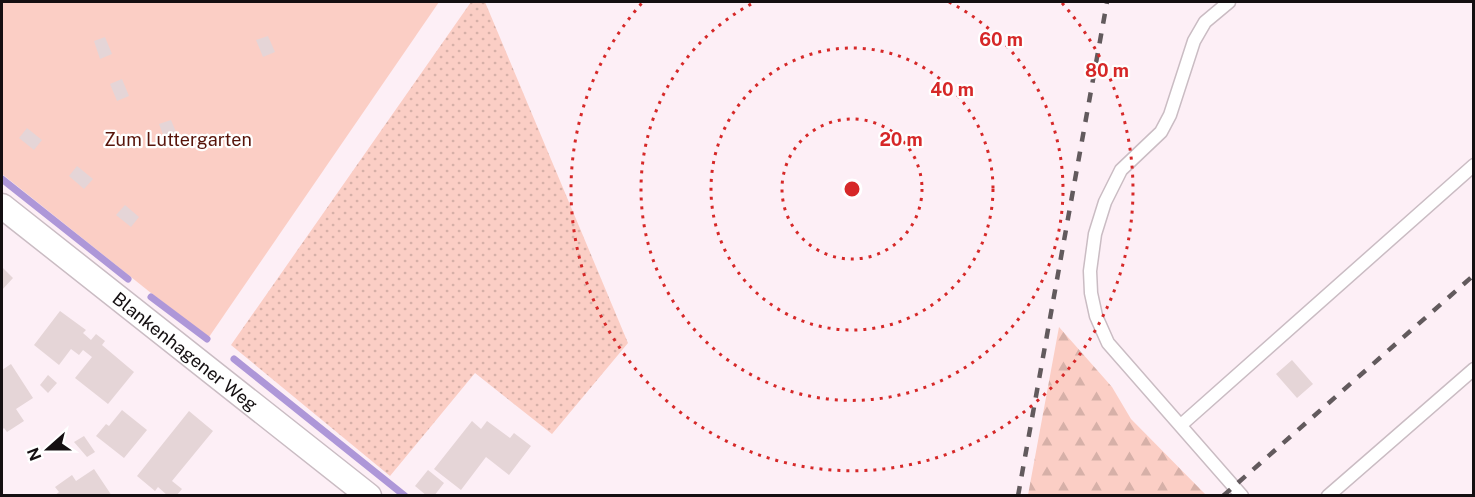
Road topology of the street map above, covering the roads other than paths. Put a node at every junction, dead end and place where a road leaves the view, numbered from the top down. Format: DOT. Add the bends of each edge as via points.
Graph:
graph roads {
  1 [pos="1229,2"];
  2 [pos="1473,165"];
  3 [pos="2,206"];
  4 [pos="1473,369"];
  5 [pos="1181,425"];
  6 [pos="369,495"];
  7 [pos="1242,495"];
  8 [pos="1328,495"];
  1 -- 5 [label="lane" via="1205,22 1194,41 1161,132 1121,170 1105,202 1091,262 1091,294 1108,343"];
  2 -- 5 [label="lane"];
  3 -- 6 [label="street, Blankenhagener Weg"];
  4 -- 8 [label="lane"];
  5 -- 7 [label="lane"];
}
